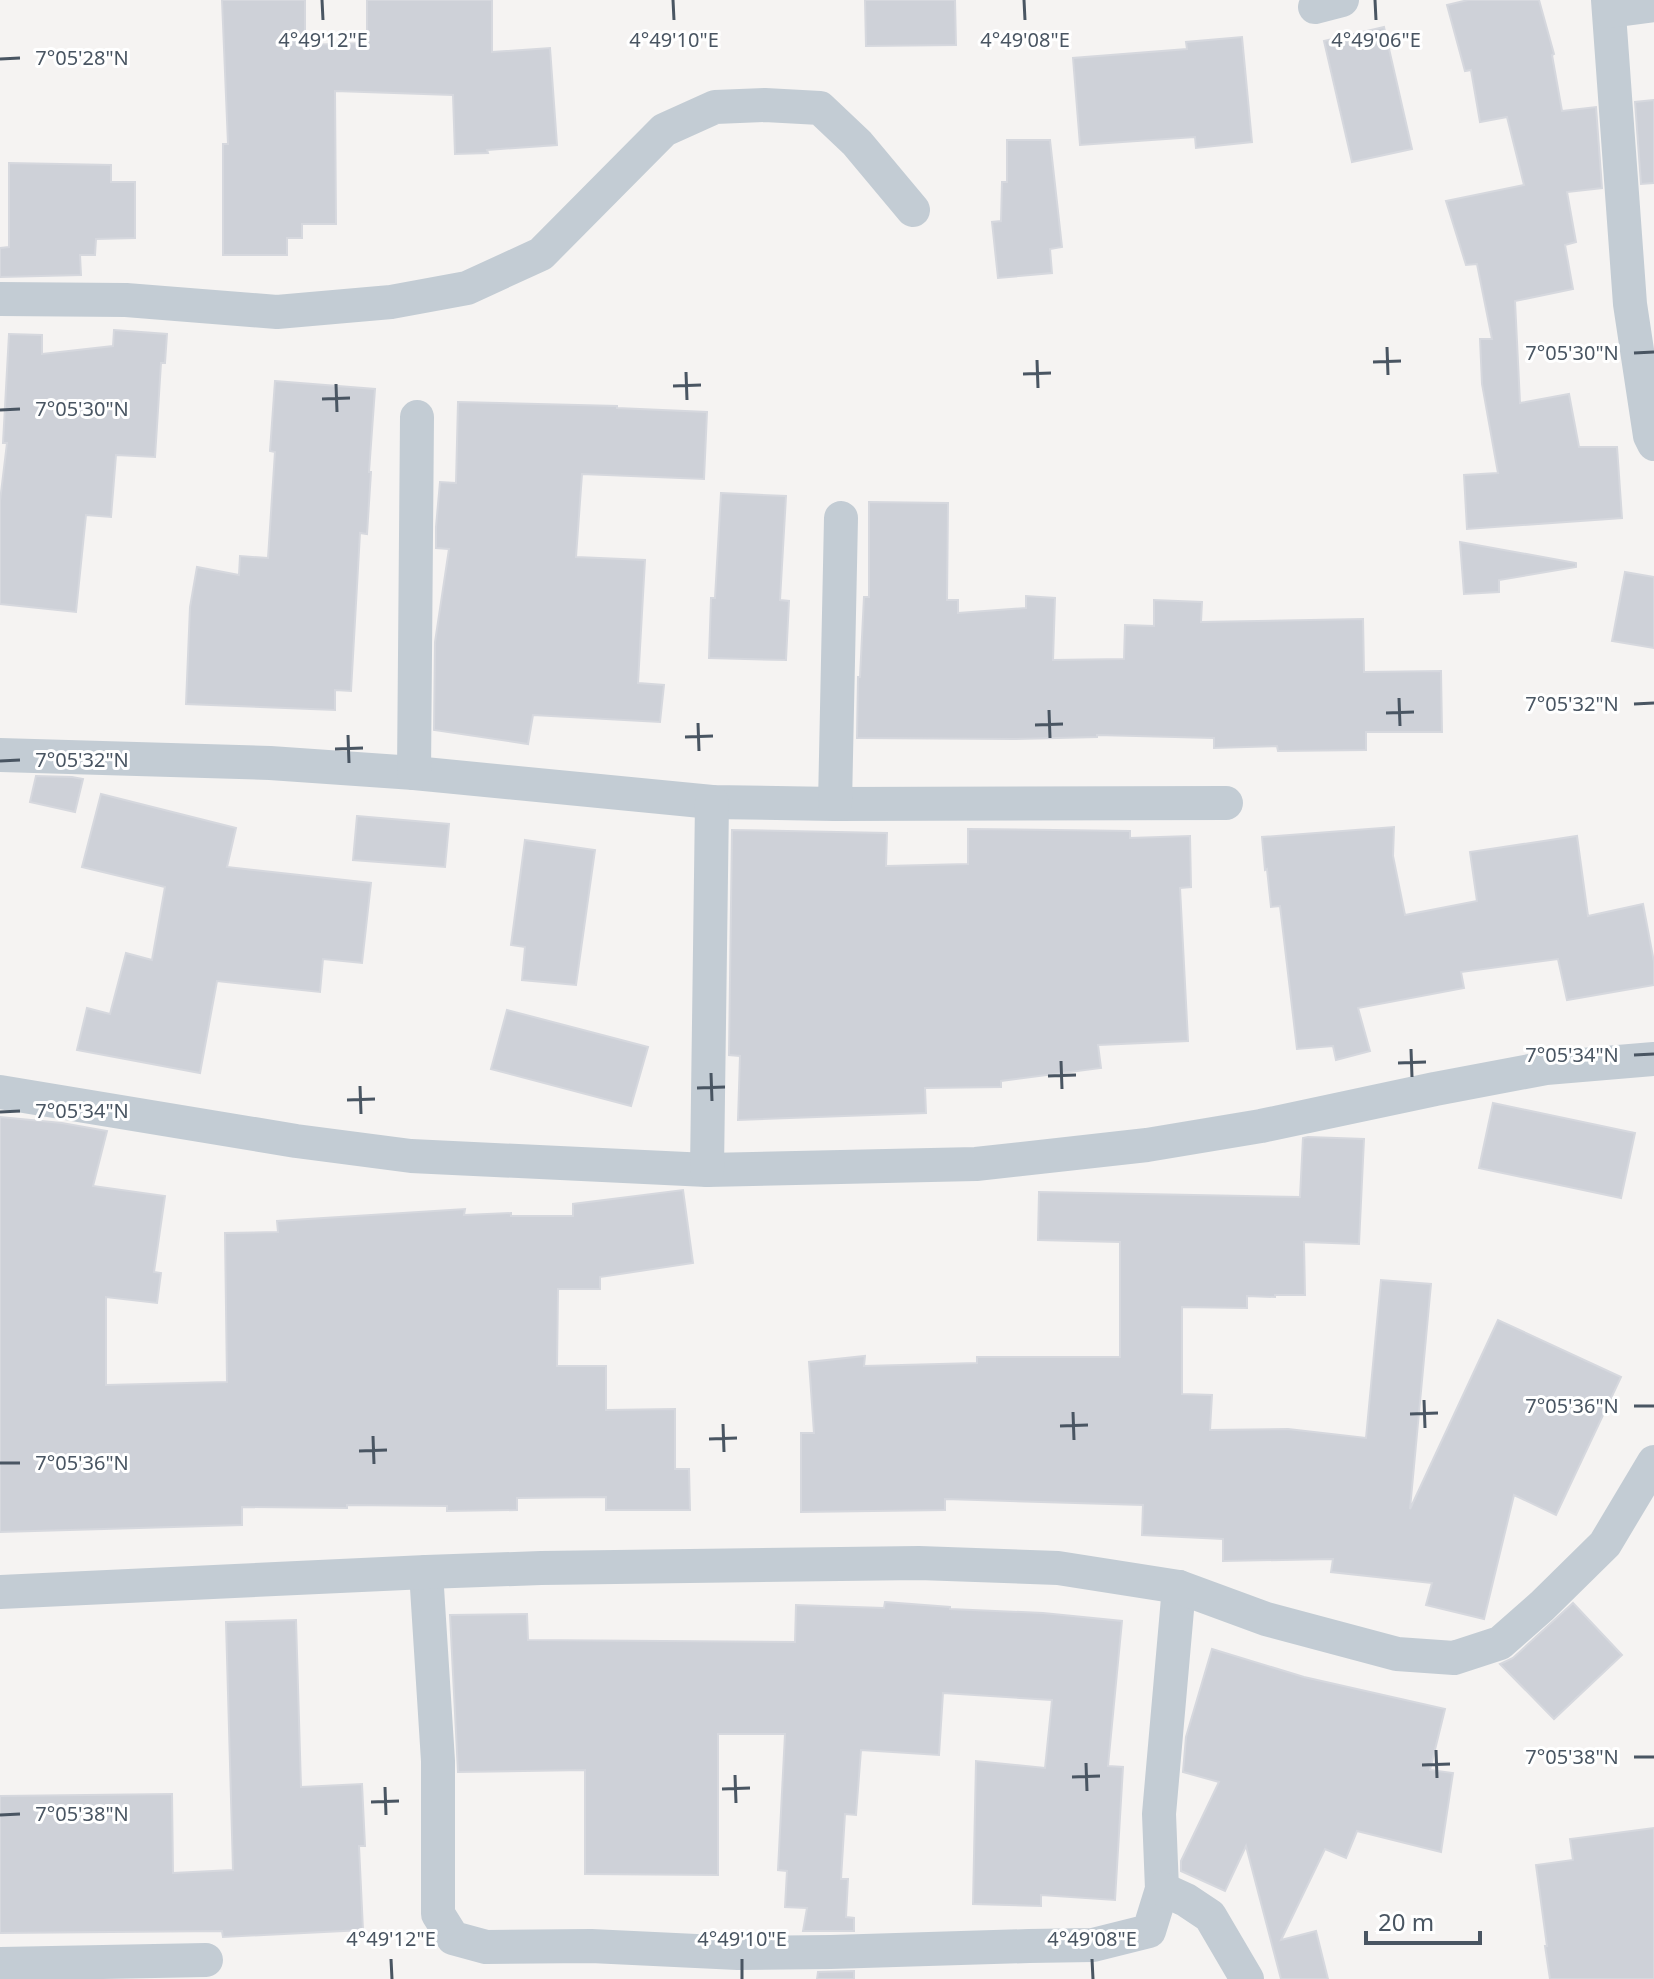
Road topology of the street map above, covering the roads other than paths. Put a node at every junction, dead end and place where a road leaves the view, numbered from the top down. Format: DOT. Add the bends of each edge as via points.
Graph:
graph roads {
  1 [pos="1609,5"];
  2 [pos="1654,5"];
  3 [pos="913,210"];
  4 [pos="0,299"];
  5 [pos="417,417"];
  6 [pos="1654,444"];
  7 [pos="841,518"];
  8 [pos="0,755"];
  9 [pos="414,773"];
  10 [pos="712,802"];
  11 [pos="1226,803"];
  12 [pos="835,804"];
  13 [pos="1654,1059"];
  14 [pos="0,1092"];
  15 [pos="707,1170"];
  16 [pos="1654,1462"];
  17 [pos="426,1572"];
  18 [pos="1179,1587"];
  19 [pos="0,1592"];
  20 [pos="1162,1889"];
  21 [pos="206,1960"];
  22 [pos="0,1964"];
  23 [pos="1247,1979"];
  1 -- 2 [label="street"];
  1 -- 6 [label="street" via="1630,304"];
  3 -- 4 [label="street" via="820,108 715,107 664,130 541,254 467,288 391,302 277,312 126,300"];
  5 -- 9 [label="street"];
  7 -- 12 [label="street"];
  8 -- 9 [label="street"];
  9 -- 10 [label="street"];
  10 -- 12 [label="street"];
  10 -- 15 [label="street"];
  11 -- 12 [label="street"];
  13 -- 15 [label="street" via="1546,1068 1147,1145 976,1164"];
  14 -- 15 [label="street" via="411,1156"];
  16 -- 18 [label="street" via="1605,1544 1552,1596 1500,1643 1454,1658 1397,1654 1266,1619"];
  17 -- 18 [label="street" via="919,1563 1058,1568"];
  17 -- 19 [label="street"];
  17 -- 20 [label="street" via="438,1761 438,1914 453,1938 486,1947 738,1953 1093,1945 1149,1931"];
  18 -- 20 [label="street" via="1159,1814"];
  20 -- 23 [label="street" via="1210,1916"];
  21 -- 22 [label="street"];
}
